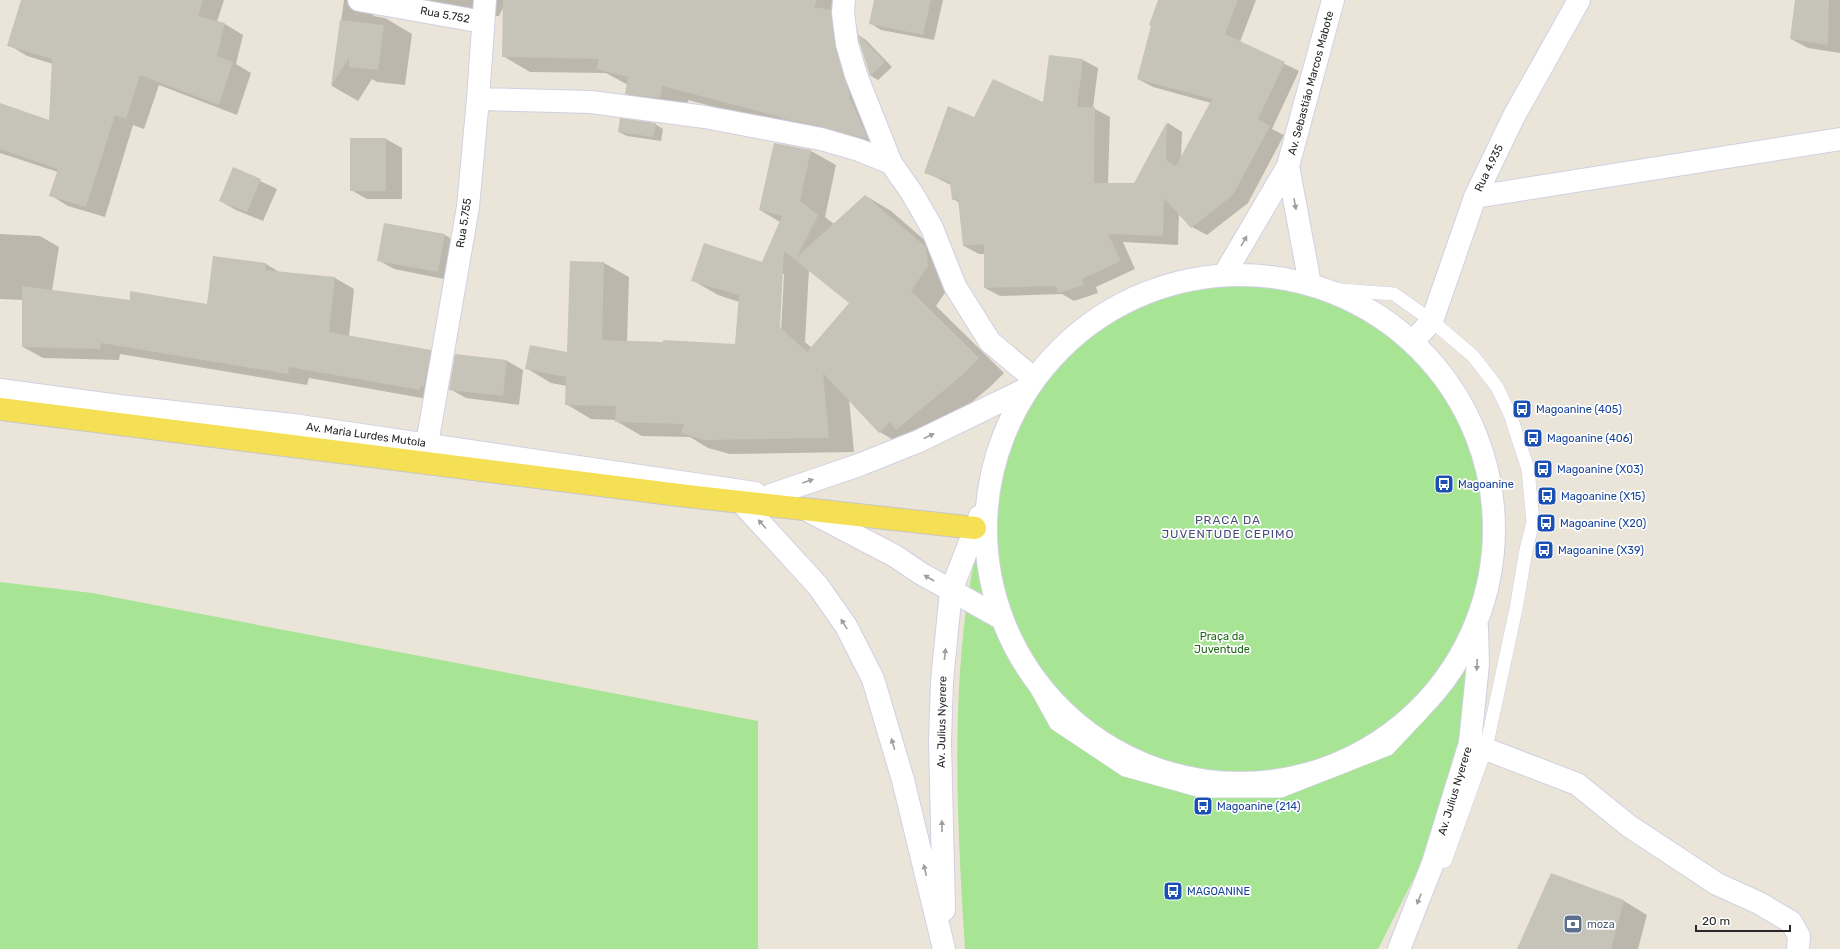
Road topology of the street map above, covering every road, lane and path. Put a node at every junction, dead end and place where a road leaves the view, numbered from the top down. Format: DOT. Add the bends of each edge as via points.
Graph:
graph roads {
  1 [pos="359,0"];
  2 [pos="485,0"];
  3 [pos="844,0"];
  4 [pos="1333,0"];
  5 [pos="1579,0"];
  6 [pos="483,22"];
  7 [pos="478,99"];
  8 [pos="1840,139"];
  9 [pos="891,163"];
  10 [pos="1288,166"];
  11 [pos="1475,197"];
  12 [pos="1224,275"];
  13 [pos="1318,286"];
  14 [pos="1432,321"];
  15 [pos="1413,342"];
  16 [pos="1030,383"];
  17 [pos="0,390"];
  18 [pos="0,409"];
  19 [pos="427,444"];
  20 [pos="730,490"];
  21 [pos="771,494"];
  22 [pos="985,502"];
  23 [pos="975,528"];
  24 [pos="951,591"];
  25 [pos="999,617"];
  26 [pos="1477,626"];
  27 [pos="1478,746"];
  28 [pos="944,949"];
  29 [pos="1399,949"];
  30 [pos="1798,949"];
  1 -- 6 [label="main road, Rua 5.752"];
  2 -- 6 [label="main road, Rua 5.755"];
  3 -- 9 [label="main road" via="847,44 856,75"];
  4 -- 10 [label="main road, Av. Sebastião Marcos Mabote"];
  5 -- 11 [label="main road, Rua 4.935" via="1514,116"];
  6 -- 7 [label="main road, Rua 5.755"];
  7 -- 9 [label="main road" via="591,102 705,117 821,139"];
  7 -- 19 [label="main road, Rua 5.755" via="468,207"];
  8 -- 11 [label="main road"];
  9 -- 16 [label="main road" via="932,228 955,286 990,342"];
  12 -- 10 [label="main road, Av. Sebastião Marcos Mabote, one-way"];
  10 -- 13 [label="main road, Av. Sebastião Marcos Mabote, one-way"];
  11 -- 14 [label="main road, Rua 4.935"];
  12 -- 13 [label="main road" via="1268,276"];
  12 -- 16 [label="main road" via="1169,284 1118,305 1071,337"];
  13 -- 14 [label="lane" via="1394,294"];
  13 -- 15 [label="main road" via="1359,303"];
  14 -- 15 [label="main road, Rua 4.935"];
  14 -- 27 [label="lane" via="1473,356 1497,387 1510,414 1528,469 1531,494 1533,522 1516,610"];
  15 -- 26 [label="main road" via="1457,393 1485,454 1496,520 1489,586"];
  21 -- 16 [label="main road, one-way" via="860,465 919,441"];
  16 -- 22 [label="main road" via="1006,424 993,462"];
  17 -- 19 [label="main road, Av. Maria Lurdes Mutola" via="293,425"];
  18 -- 23 [label="main road" via="687,496"];
  19 -- 20 [label="main road, Av. Maria Lurdes Mutola"];
  20 -- 21 [label="main road, Av. Maria Lurdes Mutola"];
  28 -- 20 [label="main road, one-way" via="903,780 873,680 846,626 818,586"];
  24 -- 21 [label="main road, one-way" via="895,556"];
  22 -- 24 [label="main road, Av. Julius Nyerere"];
  22 -- 25 [label="main road" via="984,541 989,580"];
  24 -- 25 [label="main road"];
  28 -- 24 [label="main road, Av. Julius Nyerere, one-way" via="940,741 942,680"];
  25 -- 26 [label="main road" via="1026,670 1068,719 1121,755 1182,777 1246,784 1309,774 1369,749 1420,710 1452,671"];
  26 -- 27 [label="main road, Av. Julius Nyerere, one-way"];
  27 -- 29 [label="main road, Av. Julius Nyerere, one-way"];
  27 -- 30 [label="main road" via="1577,784 1629,826 1717,884 1759,902 1791,922 1799,936"];
}
